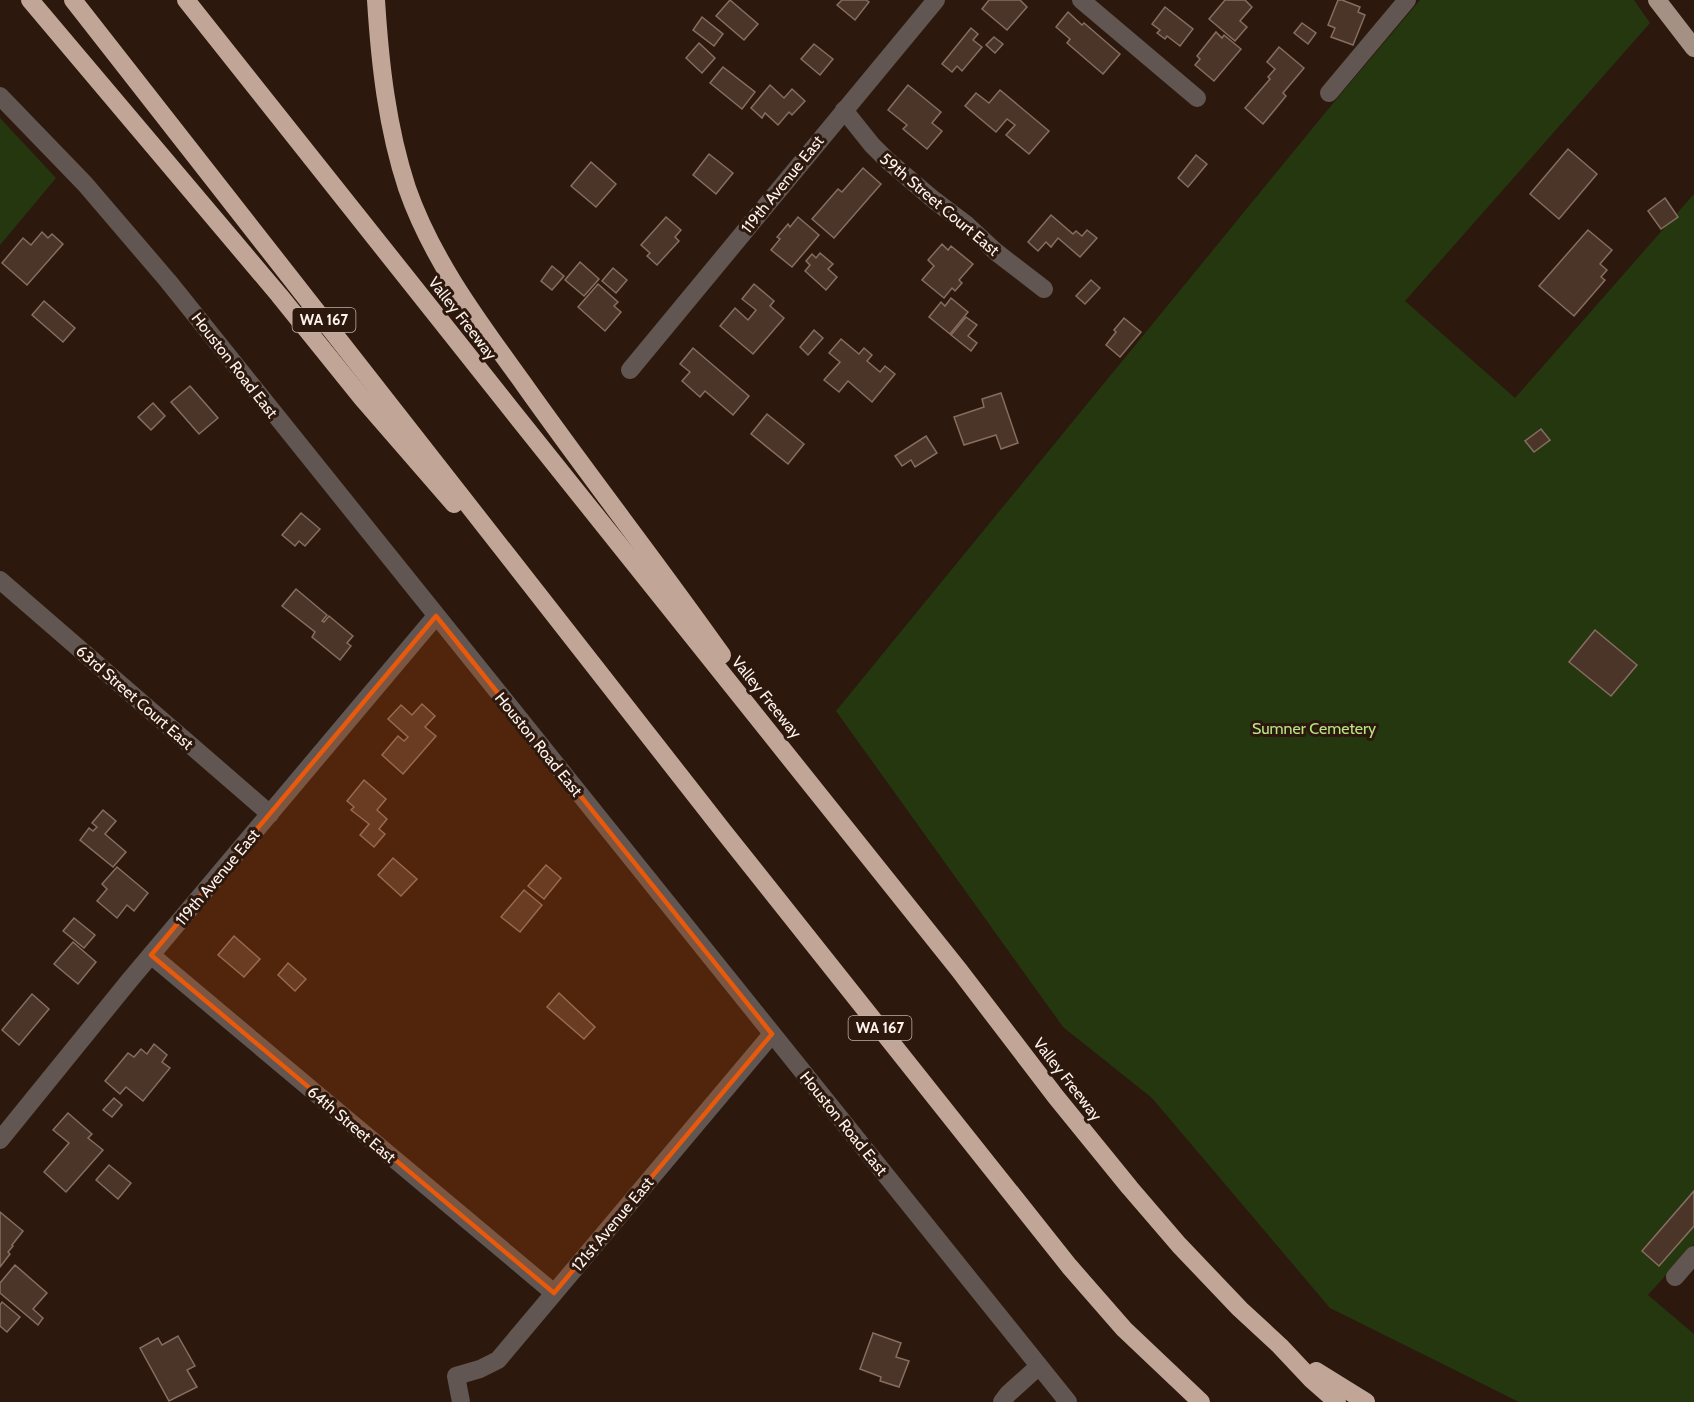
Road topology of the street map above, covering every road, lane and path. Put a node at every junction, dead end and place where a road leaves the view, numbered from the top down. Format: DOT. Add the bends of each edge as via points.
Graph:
graph roads {
  1 [pos="30,0"];
  2 [pos="73,0"];
  3 [pos="186,0"];
  4 [pos="376,0"];
  5 [pos="936,0"];
  6 [pos="1081,0"];
  7 [pos="1407,0"];
  8 [pos="1657,0"];
  9 [pos="1694,48"];
  10 [pos="1329,93"];
  11 [pos="0,96"];
  12 [pos="1197,98"];
  13 [pos="844,110"];
  14 [pos="1044,289"];
  15 [pos="630,370"];
  16 [pos="0,580"];
  17 [pos="436,616"];
  18 [pos="575,640"];
  19 [pos="782,747"];
  20 [pos="270,814"];
  21 [pos="151,955"];
  22 [pos="772,1034"];
  23 [pos="0,1140"];
  24 [pos="1694,1255"];
  25 [pos="1675,1277"];
  26 [pos="554,1293"];
  27 [pos="1280,1346"];
  28 [pos="1039,1366"];
  29 [pos="460,1402"];
  30 [pos="1002,1402"];
  31 [pos="1068,1402"];
  32 [pos="1201,1402"];
  33 [pos="1337,1402"];
  34 [pos="1366,1402"];
  1 -- 18 [label="highway" via="362,398"];
  2 -- 18 [label="highway, WA 167"];
  3 -- 19 [label="highway, Valley Freeway"];
  4 -- 19 [label="highway" via="384,92 394,144 421,223 437,254 475,315 712,641"];
  5 -- 13 [label="street, 119th Avenue East"];
  6 -- 12 [label="street"];
  7 -- 10 [label="street"];
  8 -- 9 [label="main road"];
  11 -- 17 [label="street, Houston Road East" via="85,184 168,281"];
  13 -- 14 [label="street, 59th Street Court East" via="887,160"];
  13 -- 15 [label="street, 119th Avenue East"];
  16 -- 20 [label="street, 63rd Street Court East"];
  17 -- 20 [label="street, 119th Avenue East"];
  17 -- 22 [label="street, Houston Road East"];
  18 -- 32 [label="highway, WA 167" via="1069,1266 1124,1329"];
  19 -- 27 [label="highway, Valley Freeway" via="1130,1188 1179,1245"];
  20 -- 21 [label="street, 119th Avenue East"];
  21 -- 23 [label="street, 119th Avenue East"];
  21 -- 26 [label="street, 64th Street East"];
  22 -- 26 [label="street, 121st Avenue East"];
  22 -- 28 [label="street, Houston Road East"];
  24 -- 25 [label="street"];
  26 -- 29 [label="street, 121st Avenue East" via="498,1360 456,1376"];
  27 -- 33 [label="highway, Valley Freeway"];
  27 -- 34 [label="highway"];
  28 -- 30 [label="street"];
  28 -- 31 [label="street, Houston Road East"];
}
